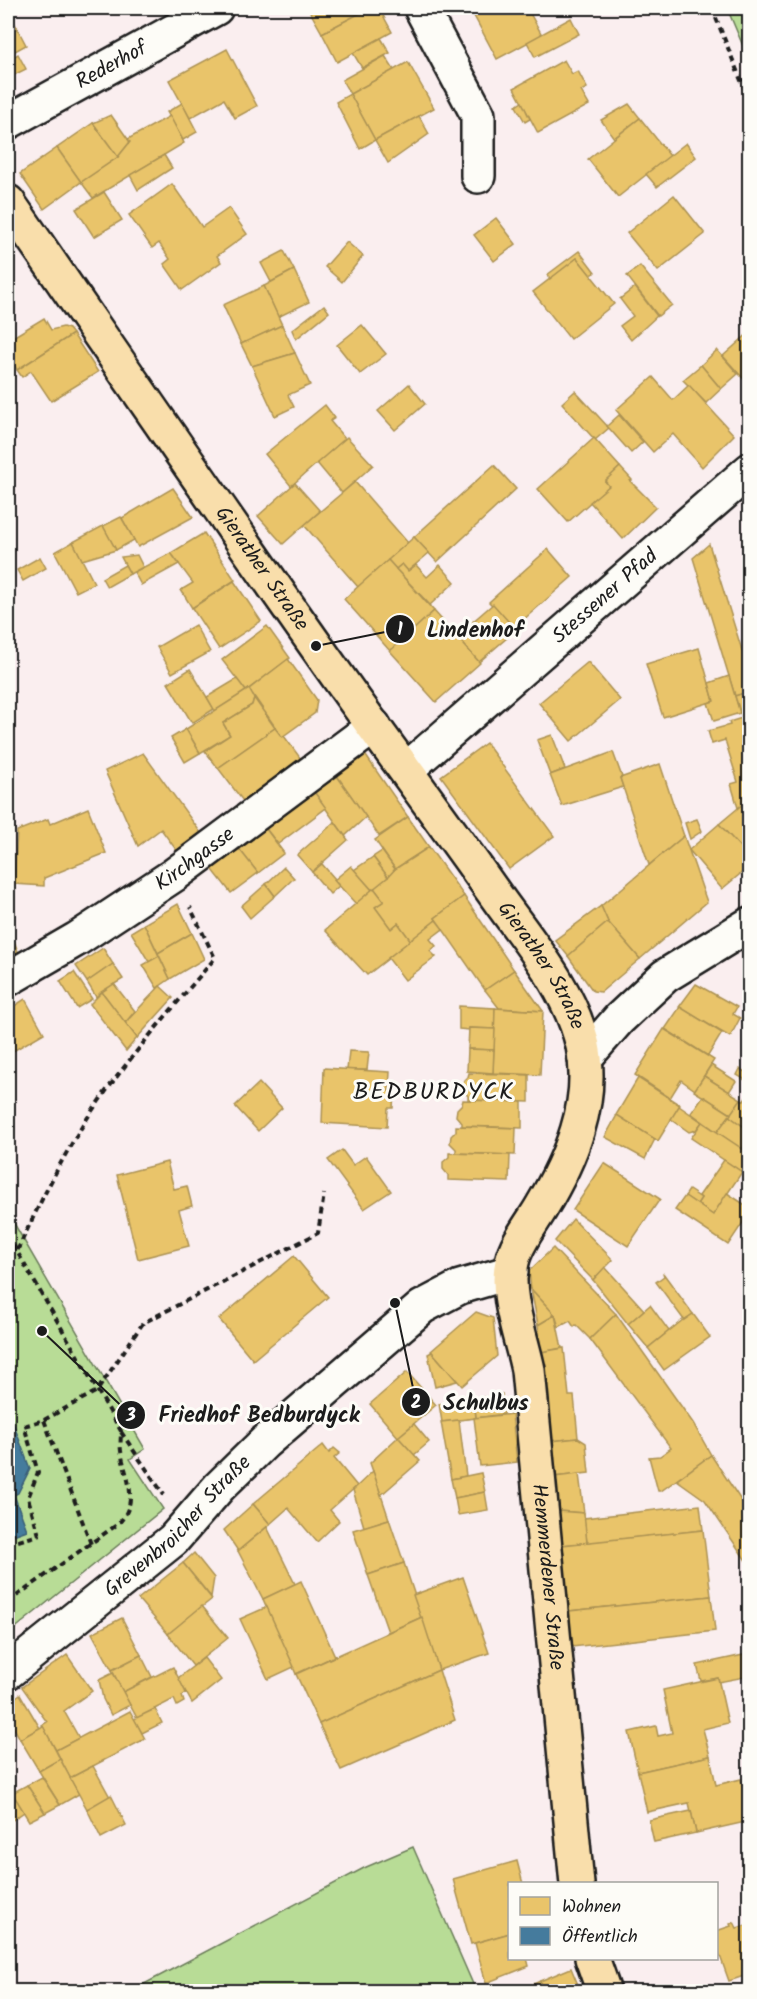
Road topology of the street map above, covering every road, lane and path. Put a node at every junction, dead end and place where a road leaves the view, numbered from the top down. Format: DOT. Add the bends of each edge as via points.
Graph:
graph roads {
  1 [pos="216,8"];
  2 [pos="420,8"];
  3 [pos="712,8"];
  4 [pos="750,103"];
  5 [pos="8,122"];
  6 [pos="478,176"];
  7 [pos="8,202"];
  8 [pos="750,470"];
  9 [pos="374,726"];
  10 [pos="406,770"];
  11 [pos="174,875"];
  12 [pos="750,924"];
  13 [pos="8,979"];
  14 [pos="585,1058"];
  15 [pos="324,1194"];
  16 [pos="8,1236"];
  17 [pos="16,1251"];
  18 [pos="8,1255"];
  19 [pos="510,1272"];
  20 [pos="98,1390"];
  21 [pos="44,1420"];
  22 [pos="121,1431"];
  23 [pos="162,1492"];
  24 [pos="8,1544"];
  25 [pos="91,1544"];
  26 [pos="8,1602"];
  27 [pos="8,1672"];
  28 [pos="577,1882"];
  29 [pos="592,1960"];
  30 [pos="604,1992"];
  1 -- 5 [label="street, Rederhof"];
  2 -- 6 [label="street" via="478,115"];
  3 -- 4 [label="path"];
  7 -- 9 [label="main road, Gierather Straße"];
  8 -- 10 [label="street, Stessener Pfad"];
  9 -- 10 [label="main road, Gierather Straße"];
  9 -- 11 [label="street, Kirchgasse"];
  10 -- 14 [label="main road, Gierather Straße" via="555,980 571,1009"];
  11 -- 13 [label="street, Kirchgasse"];
  11 -- 17 [label="path" via="215,958 113,1081 56,1169"];
  12 -- 14 [label="street" via="665,976 619,1018"];
  14 -- 19 [label="main road" via="586,1093 579,1124 554,1186 517,1248"];
  15 -- 20 [label="path" via="318,1233 143,1323"];
  16 -- 17 [label="path"];
  17 -- 18 [label="path"];
  17 -- 20 [label="path"];
  19 -- 27 [label="street, Grevenbroicher Straße" via="460,1287 422,1307 258,1449 173,1540"];
  19 -- 28 [label="main road, Hemmerdener Straße" via="528,1370"];
  20 -- 21 [label="path"];
  20 -- 22 [label="path"];
  21 -- 24 [label="path" via="24,1426 38,1472 28,1498 39,1535"];
  21 -- 25 [label="path"];
  22 -- 23 [label="path"];
  22 -- 25 [label="path" via="121,1452 131,1489 128,1508 118,1524"];
  25 -- 26 [label="path"];
  29 -- 30 [label="main road"];
}
